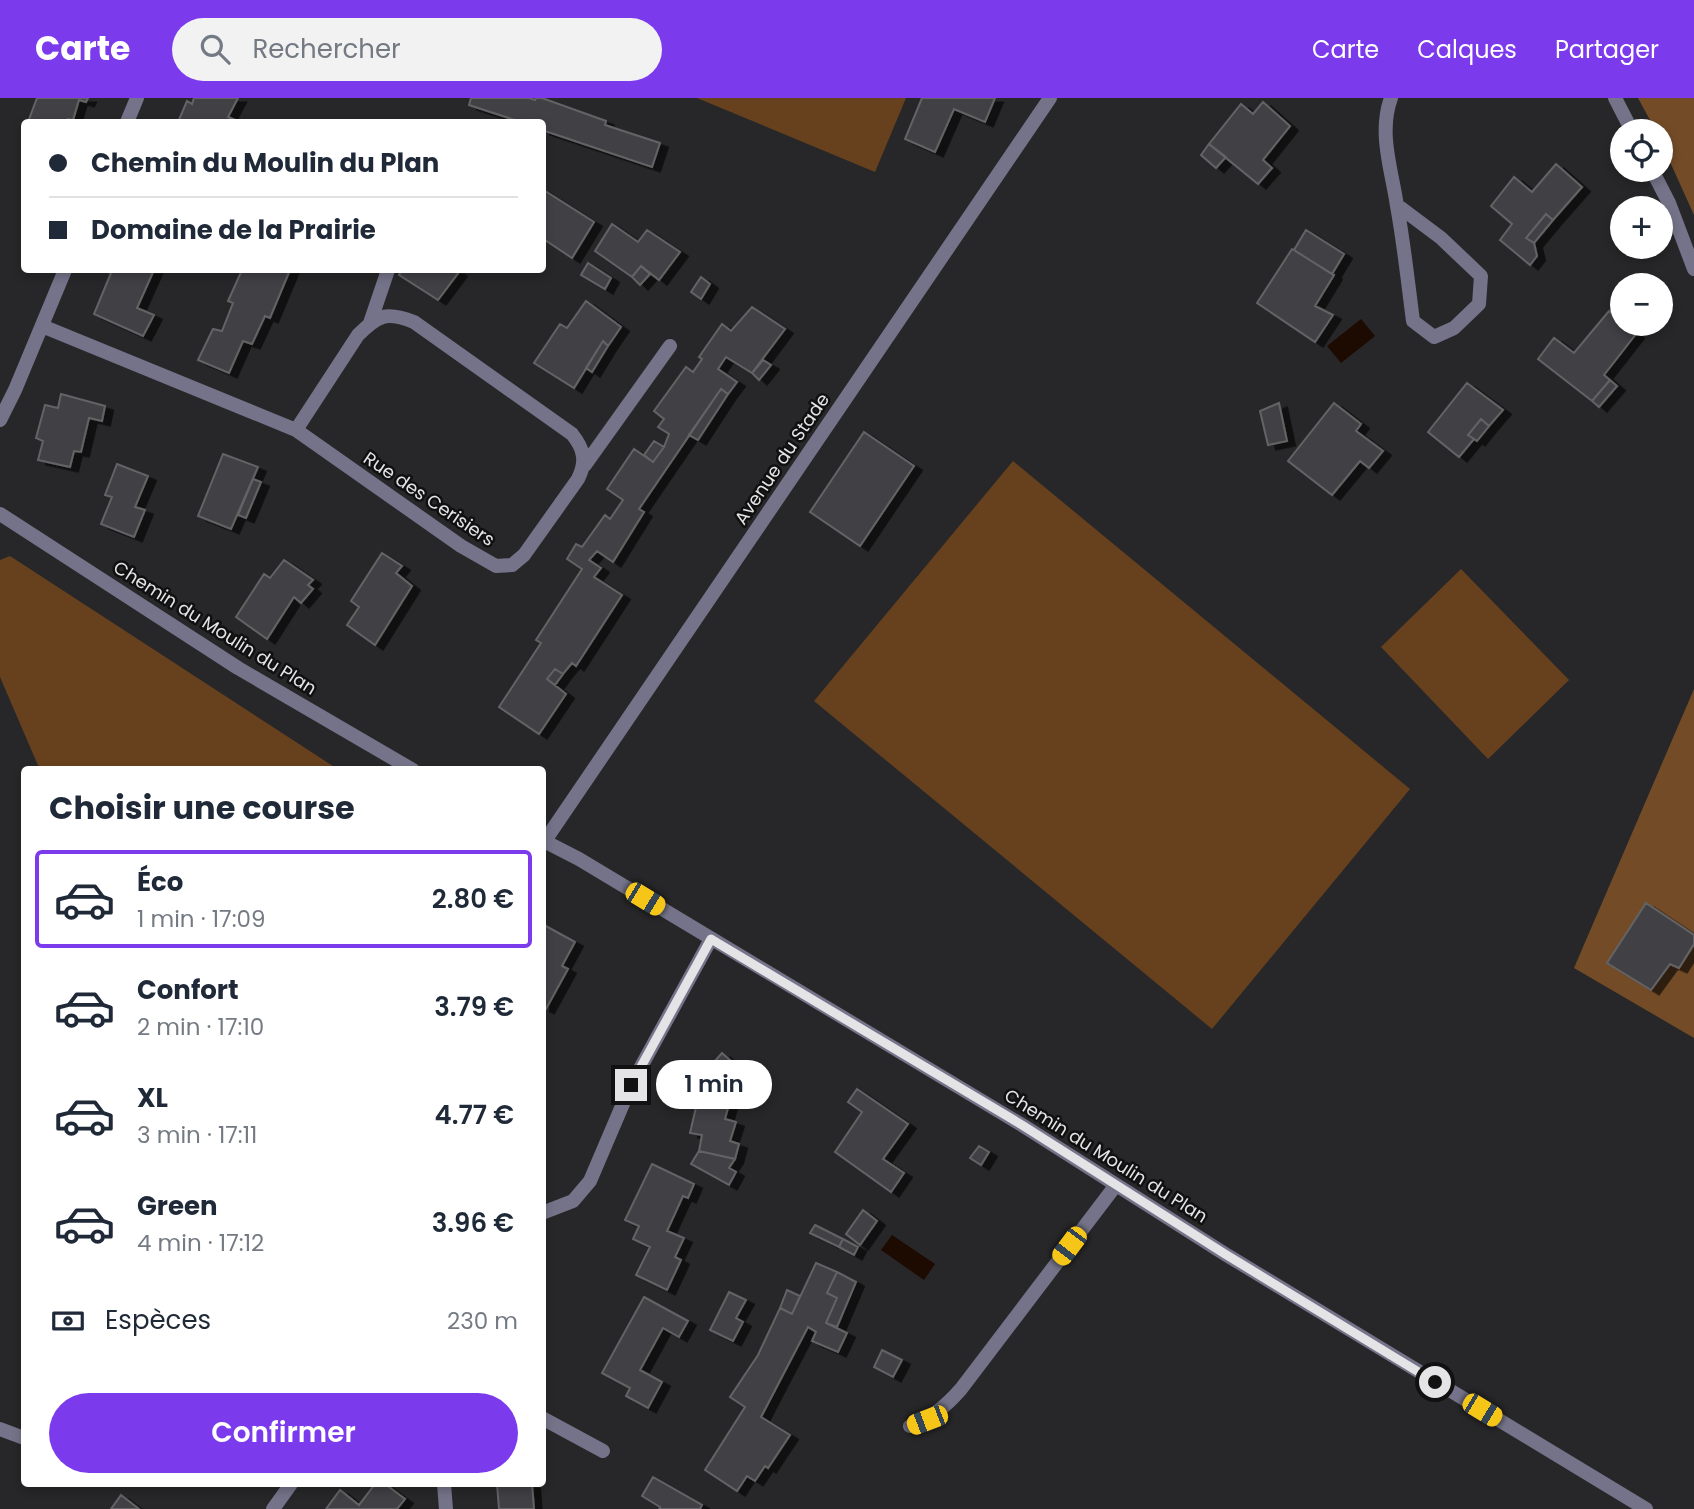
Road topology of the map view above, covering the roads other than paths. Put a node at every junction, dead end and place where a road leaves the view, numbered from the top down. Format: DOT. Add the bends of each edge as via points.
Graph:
graph roads {
  1 [pos="137,98"];
  2 [pos="1050,98"];
  3 [pos="1391,98"];
  4 [pos="1615,98"];
  5 [pos="128,119"];
  6 [pos="1626,119"];
  7 [pos="1658,182"];
  8 [pos="1397,205"];
  9 [pos="1694,269"];
  10 [pos="64,273"];
  11 [pos="387,273"];
  12 [pos="370,323"];
  13 [pos="42,326"];
  14 [pos="670,346"];
  15 [pos="0,420"];
  16 [pos="296,430"];
  17 [pos="585,465"];
  18 [pos="0,513"];
  19 [pos="406,766"];
  20 [pos="546,838"];
  21 [pos="546,844"];
  22 [pos="711,939"];
  23 [pos="1116,1185"];
  24 [pos="546,1211"];
  25 [pos="546,1420"];
  26 [pos="910,1426"];
  27 [pos="0,1429"];
  28 [pos="21,1437"];
  29 [pos="603,1451"];
  30 [pos="289,1487"];
  31 [pos="444,1487"];
  32 [pos="272,1509"];
  33 [pos="446,1509"];
  34 [pos="1646,1509"];
  1 -- 5 [label="street"];
  2 -- 20 [label="street, Avenue du Stade"];
  3 -- 8 [label="street" via="1386,110 1386,148"];
  4 -- 6 [label="street"];
  7 -- 9 [label="street"];
  8 -- 8 [label="street" via="1481,276 1479,304 1454,328 1434,337 1413,321"];
  10 -- 13 [label="street"];
  11 -- 12 [label="street"];
  12 -- 16 [label="street"];
  12 -- 17 [label="street" via="384,315 414,322 572,433 582,445"];
  13 -- 15 [label="street"];
  13 -- 16 [label="street, Rue des Cerisiers"];
  14 -- 17 [label="street, Rue des Cerisiers"];
  16 -- 17 [label="street, Rue des Cerisiers" via="496,566 512,565 524,555"];
  18 -- 19 [label="street, Chemin du Moulin du Plan" via="238,668"];
  21 -- 22 [label="street, Chemin du Moulin du Plan"];
  22 -- 23 [label="street, Chemin du Moulin du Plan"];
  22 -- 24 [label="street" via="631,1085 590,1181 573,1201"];
  23 -- 26 [label="street" via="945,1408"];
  23 -- 34 [label="street, Chemin du Moulin du Plan"];
  25 -- 29 [label="street"];
  27 -- 28 [label="street"];
  30 -- 32 [label="street"];
  31 -- 33 [label="street"];
}
